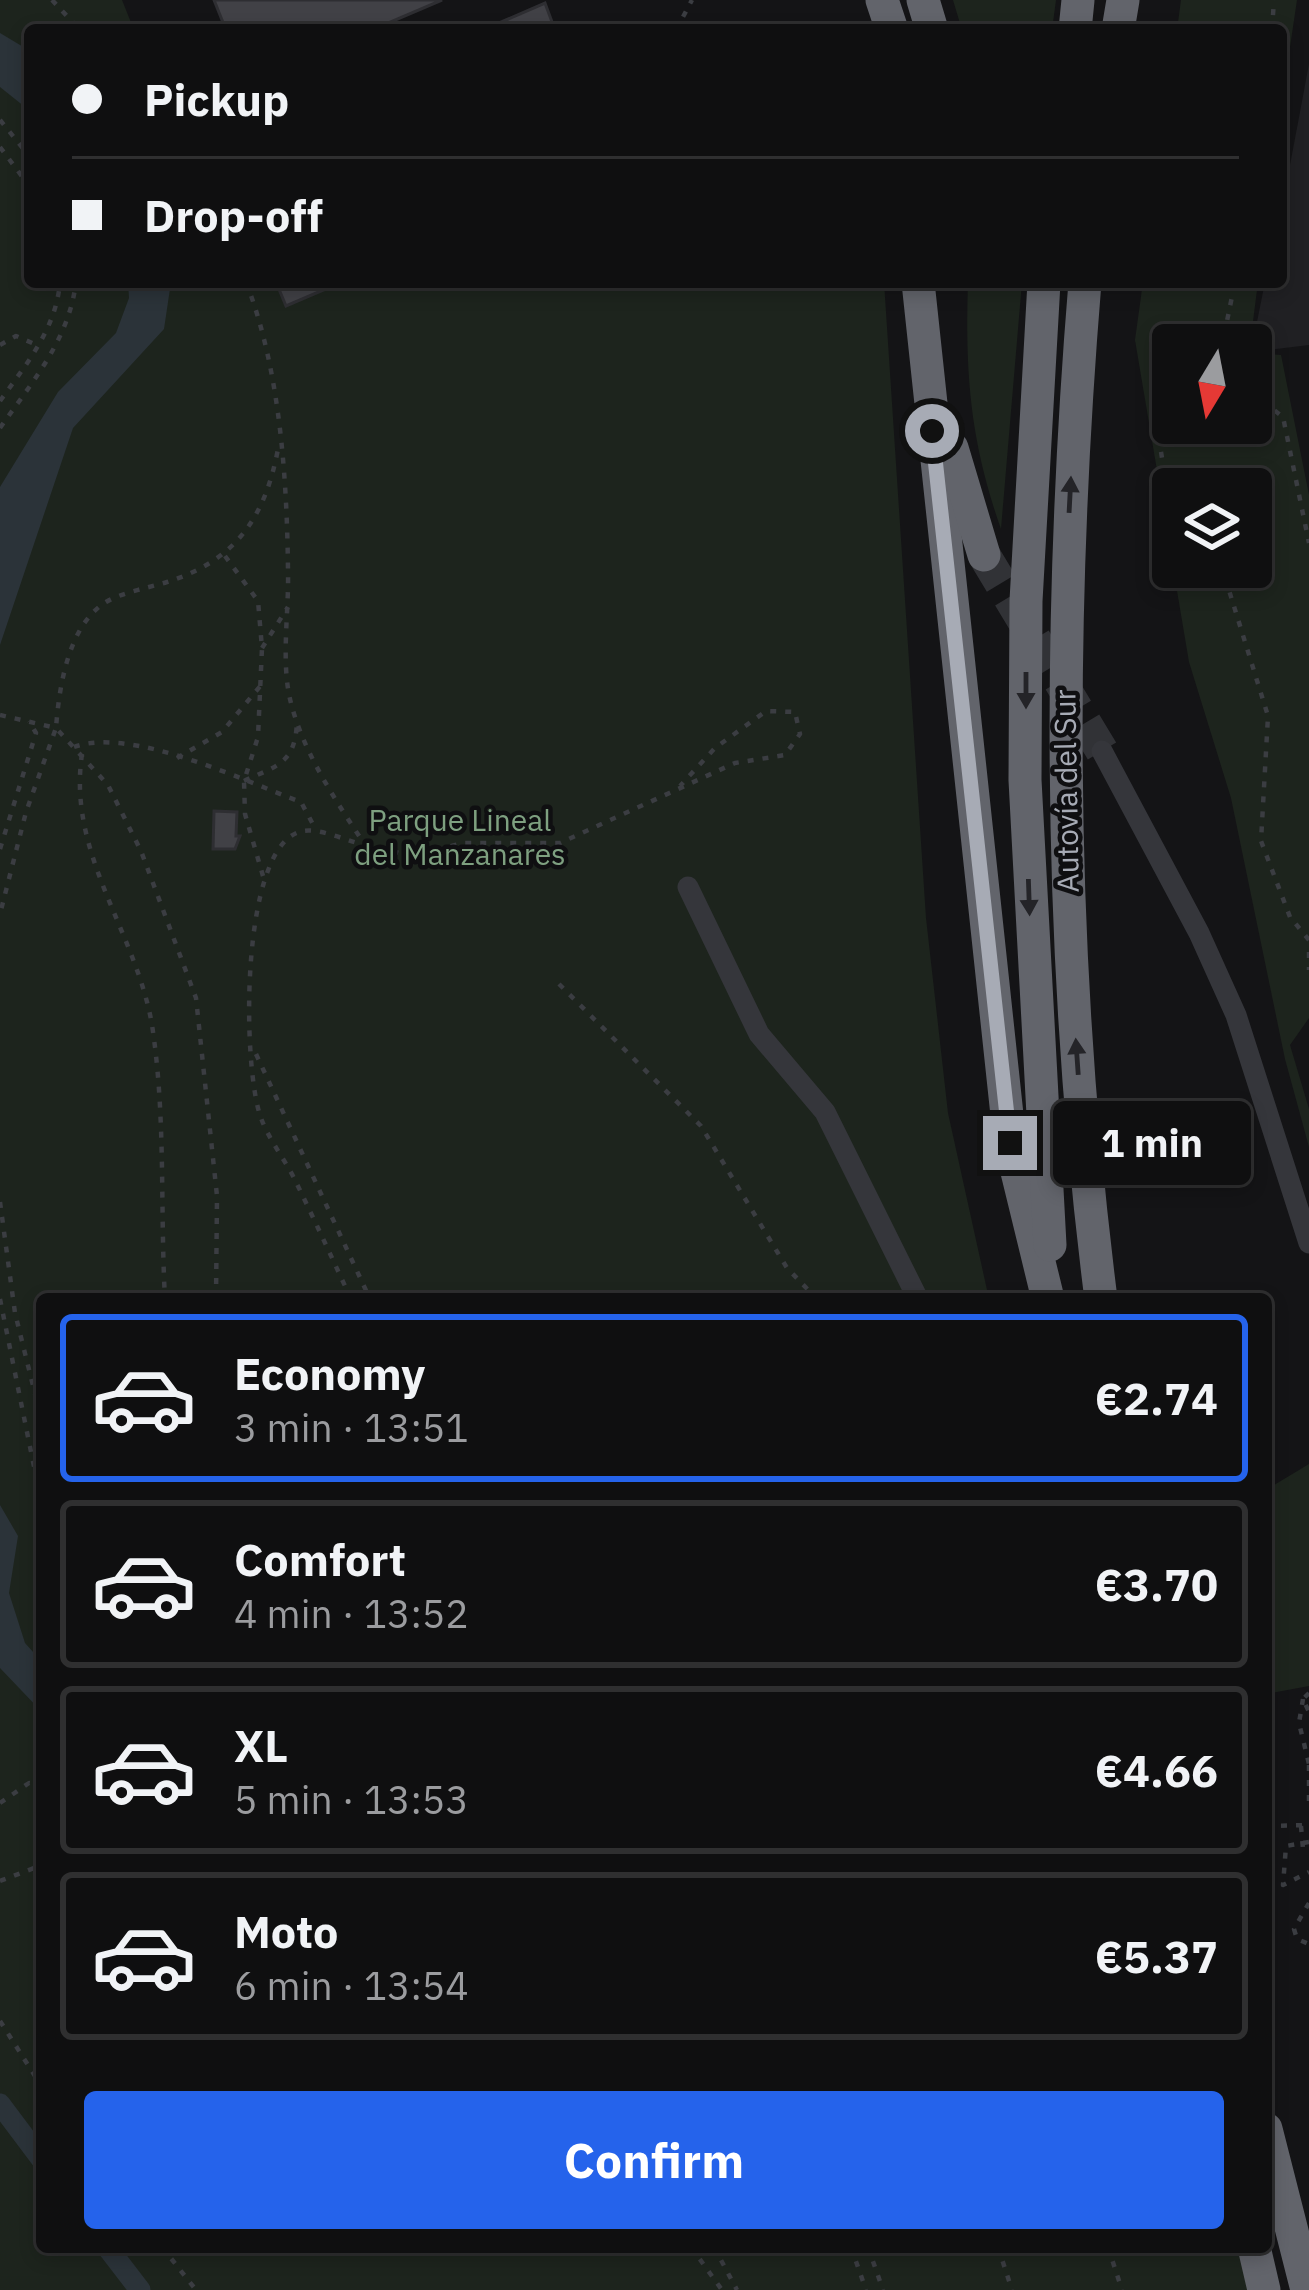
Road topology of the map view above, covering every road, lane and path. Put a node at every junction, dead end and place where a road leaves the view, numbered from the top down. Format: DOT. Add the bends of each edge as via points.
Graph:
graph roads {
  1 [pos="52,0"];
  2 [pos="64,0"];
  3 [pos="62,10"];
  4 [pos="75,24"];
  5 [pos="0,121"];
  6 [pos="0,146"];
  7 [pos="24,150"];
  8 [pos="24,179"];
  9 [pos="60,288"];
  10 [pos="75,288"];
  11 [pos="248,288"];
  12 [pos="918,288"];
  13 [pos="936,288"];
  14 [pos="1044,288"];
  15 [pos="1085,288"];
  16 [pos="1234,288"];
  17 [pos="1225,324"];
  18 [pos="0,345"];
  19 [pos="39,346"];
  20 [pos="0,401"];
  21 [pos="1272,408"];
  22 [pos="0,428"];
  23 [pos="279,444"];
  24 [pos="1309,543"];
  25 [pos="984,555"];
  26 [pos="224,556"];
  27 [pos="1228,588"];
  28 [pos="289,605"];
  29 [pos="262,648"];
  30 [pos="262,684"];
  31 [pos="0,715"];
  32 [pos="297,717"];
  33 [pos="29,722"];
  34 [pos="56,728"];
  35 [pos="74,747"];
  36 [pos="1102,751"];
  37 [pos="82,754"];
  38 [pos="176,758"];
  39 [pos="244,781"];
  40 [pos="680,786"];
  41 [pos="316,830"];
  42 [pos="365,845"];
  43 [pos="0,849"];
  44 [pos="263,876"];
  45 [pos="688,887"];
  46 [pos="0,914"];
  47 [pos="1309,940"];
  48 [pos="1309,952"];
  49 [pos="1309,970"];
  50 [pos="560,984"];
  51 [pos="254,1051"];
  52 [pos="0,1202"];
  53 [pos="1309,1243"];
  54 [pos="165,1293"];
  55 [pos="216,1293"];
  56 [pos="348,1293"];
  57 [pos="367,1293"];
  58 [pos="811,1293"];
  59 [pos="915,1293"];
  60 [pos="1049,1293"];
  61 [pos="1051,1293"];
  62 [pos="1100,1293"];
  63 [pos="0,1299"];
  64 [pos="36,1398"];
  65 [pos="36,1476"];
  66 [pos="1309,1693"];
  67 [pos="1303,1699"];
  68 [pos="1309,1712"];
  69 [pos="1309,1765"];
  70 [pos="1308,1781"];
  71 [pos="36,1784"];
  72 [pos="0,1803"];
  73 [pos="1309,1804"];
  74 [pos="1272,1826"];
  75 [pos="1305,1826"];
  76 [pos="1305,1842"];
  77 [pos="1309,1851"];
  78 [pos="36,1867"];
  79 [pos="1309,1872"];
  80 [pos="0,1881"];
  81 [pos="1309,1903"];
  82 [pos="1309,1944"];
  83 [pos="0,2021"];
  84 [pos="36,2078"];
  85 [pos="1272,2153"];
  86 [pos="167,2253"];
  87 [pos="695,2253"];
  88 [pos="717,2253"];
  89 [pos="853,2253"];
  90 [pos="870,2253"];
  91 [pos="1000,2253"];
  92 [pos="1110,2253"];
  93 [pos="1255,2253"];
  94 [pos="196,2290"];
  95 [pos="722,2290"];
  96 [pos="736,2290"];
  97 [pos="866,2290"];
  98 [pos="883,2290"];
  99 [pos="1012,2290"];
  100 [pos="1122,2290"];
  101 [pos="1264,2290"];
  102 [pos="1307,2290"];
  1 -- 3 [label="path"];
  2 -- 3 [label="path"];
  3 -- 4 [label="path"];
  5 -- 7 [label="path"];
  6 -- 8 [label="path"];
  9 -- 19 [label="path"];
  10 -- 22 [label="path" via="58,344"];
  11 -- 23 [label="path"];
  12 -- 60 [label="highway" via="1010,1143"];
  13 -- 25 [label="highway" via="949,431"];
  14 -- 61 [label="highway, Autovía del Sur, one-way" via="1025,780"];
  62 -- 15 [label="highway, Autovía del Sur, one-way" via="1066,847 1064,612"];
  16 -- 17 [label="path"];
  18 -- 19 [label="path" via="16,336"];
  19 -- 20 [label="path"];
  21 -- 24 [label="path" via="1283,417"];
  23 -- 26 [label="path" via="265,499"];
  23 -- 28 [label="path"];
  26 -- 29 [label="path" via="258,601"];
  26 -- 34 [label="path" via="92,614 66,668"];
  27 -- 47 [label="path" via="1268,716 1261,841 1289,917"];
  28 -- 29 [label="path"];
  28 -- 32 [label="path" via="289,698"];
  29 -- 30 [label="path"];
  30 -- 38 [label="path" via="222,731"];
  30 -- 39 [label="path"];
  31 -- 33 [label="path"];
  32 -- 39 [label="path" via="287,762"];
  32 -- 42 [label="path" via="326,786"];
  33 -- 34 [label="path"];
  33 -- 43 [label="path" via="36,733"];
  34 -- 35 [label="path"];
  34 -- 46 [label="path"];
  35 -- 37 [label="path"];
  35 -- 38 [label="path" via="94,740"];
  36 -- 53 [label="street" via="1236,1015"];
  37 -- 54 [label="path" via="76,791 83,830 151,1022"];
  37 -- 55 [label="path" via="109,785 141,850 196,998 217,1196"];
  38 -- 39 [label="path"];
  39 -- 41 [label="path" via="301,802"];
  39 -- 44 [label="path"];
  40 -- 40 [label="path" via="735,763 785,755 800,734 795,712 766,711"];
  40 -- 42 [label="path" via="560,843 463,843 412,856"];
  41 -- 42 [label="path"];
  41 -- 44 [label="path" via="279,844"];
  44 -- 51 [label="path" via="254,934"];
  45 -- 59 [label="street" via="759,1034 825,1112"];
  48 -- 49 [label="path"];
  50 -- 58 [label="path" via="701,1126 787,1268"];
  51 -- 56 [label="path" via="260,1116"];
  51 -- 57 [label="path"];
  52 -- 64 [label="path"];
  63 -- 65 [label="path"];
  66 -- 67 [label="path"];
  67 -- 68 [label="path"];
  67 -- 69 [label="path" via="1299,1723"];
  69 -- 70 [label="path"];
  70 -- 73 [label="path"];
  71 -- 72 [label="path"];
  74 -- 75 [label="path"];
  75 -- 76 [label="path"];
  76 -- 77 [label="path"];
  76 -- 79 [label="path" via="1292,1842 1282,1854 1283,1885"];
  78 -- 80 [label="path"];
  81 -- 82 [label="path" via="1294,1929"];
  83 -- 84 [label="path"];
  85 -- 102 [label="highway"];
  86 -- 94 [label="path"];
  87 -- 95 [label="path"];
  88 -- 96 [label="path"];
  89 -- 97 [label="path"];
  90 -- 98 [label="path"];
  91 -- 99 [label="path"];
  92 -- 100 [label="path"];
  93 -- 101 [label="highway"];
}
